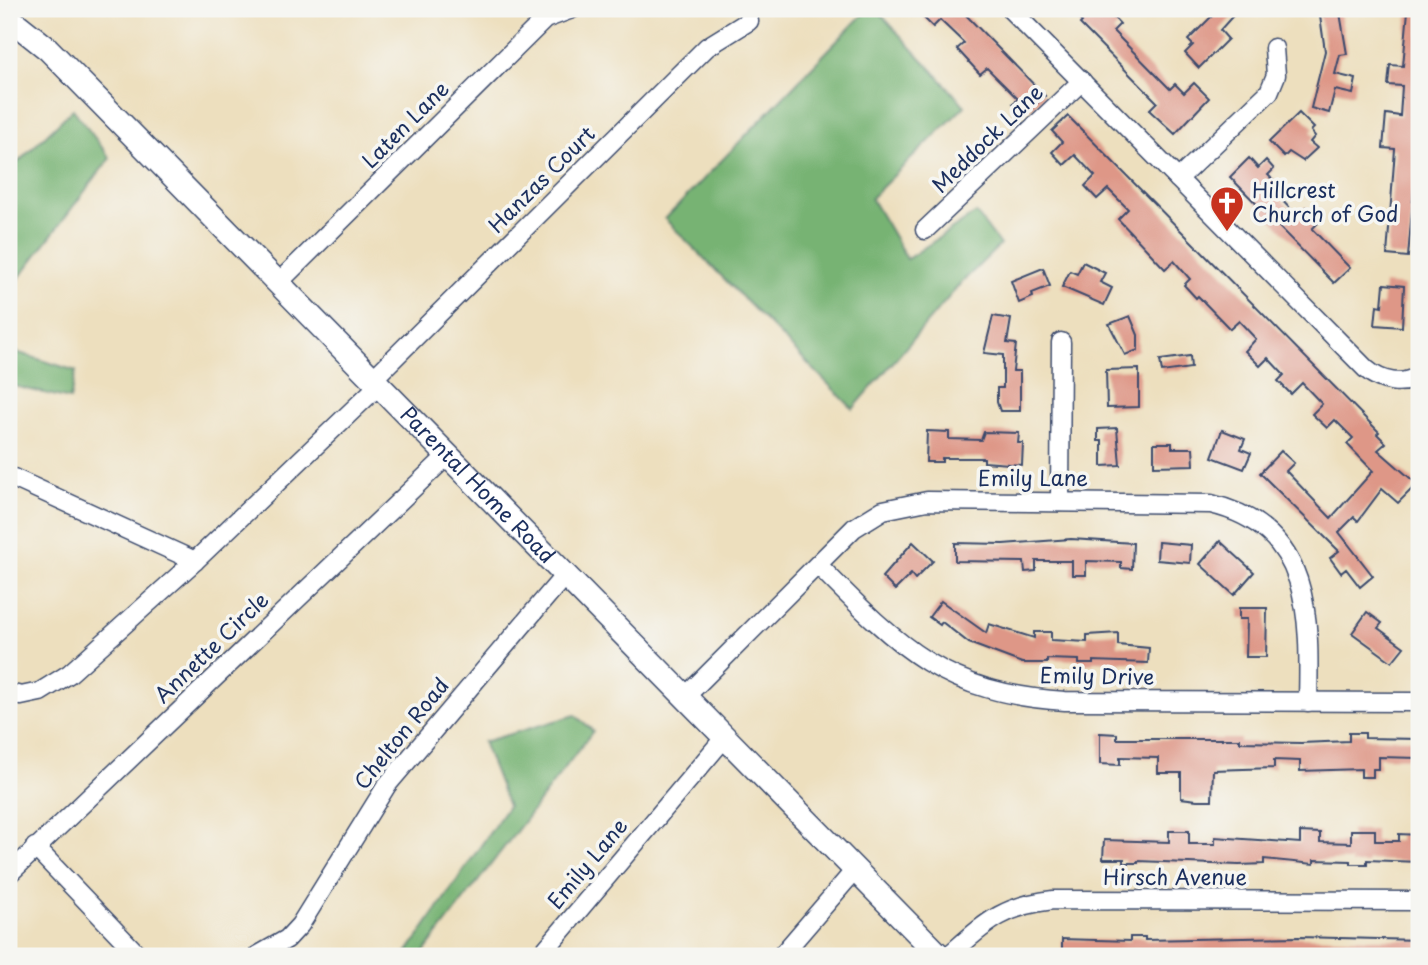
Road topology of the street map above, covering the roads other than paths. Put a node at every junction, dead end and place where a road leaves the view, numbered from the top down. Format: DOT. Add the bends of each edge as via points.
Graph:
graph roads {
  1 [pos="572,9"];
  2 [pos="1010,9"];
  3 [pos="9,18"];
  4 [pos="749,21"];
  5 [pos="1274,48"];
  6 [pos="1082,81"];
  7 [pos="1178,179"];
  8 [pos="925,230"];
  9 [pos="278,283"];
  10 [pos="1062,342"];
  11 [pos="376,382"];
  12 [pos="1418,383"];
  13 [pos="448,455"];
  14 [pos="9,475"];
  15 [pos="1060,502"];
  16 [pos="195,561"];
  17 [pos="818,565"];
  18 [pos="565,575"];
  19 [pos="9,693"];
  20 [pos="685,696"];
  21 [pos="1308,702"];
  22 [pos="1419,702"];
  23 [pos="725,737"];
  24 [pos="35,848"];
  25 [pos="855,870"];
  26 [pos="9,874"];
  27 [pos="1419,901"];
  28 [pos="139,956"];
  29 [pos="257,956"];
  30 [pos="540,956"];
  31 [pos="781,956"];
  32 [pos="940,956"];
  33 [pos="948,956"];
  1 -- 9 [label="street, Laten Lane" via="545,19"];
  2 -- 6 [label="street"];
  3 -- 9 [label="street, Parental Home Road" via="48,49"];
  4 -- 11 [label="street, Hanzas Court" via="707,47"];
  5 -- 7 [label="street" via="1276,75 1269,92"];
  6 -- 7 [label="street"];
  6 -- 8 [label="street, Meddock Lane"];
  7 -- 12 [label="street" via="1366,369 1388,381"];
  9 -- 11 [label="street, Parental Home Road"];
  10 -- 15 [label="street"];
  11 -- 13 [label="street, Parental Home Road"];
  11 -- 16 [label="street, Hanzas Court"];
  13 -- 18 [label="street, Parental Home Road"];
  13 -- 24 [label="street, Annette Circle"];
  14 -- 16 [label="street"];
  15 -- 17 [label="street, Emily Lane" via="899,505 854,528"];
  15 -- 21 [label="street, Emily Lane" via="1211,504 1232,509 1266,530 1290,561 1306,599"];
  16 -- 19 [label="street, Hanzas Court" via="69,674 40,692"];
  17 -- 20 [label="street, Emily Lane"];
  17 -- 21 [label="street, Emily Drive" via="909,652 985,690 1065,701"];
  18 -- 20 [label="street, Parental Home Road"];
  18 -- 29 [label="street, Chelton Road" via="387,785 300,925 287,939"];
  20 -- 23 [label="street, Parental Home Road"];
  21 -- 22 [label="street, Emily Drive"];
  23 -- 25 [label="street, Parental Home Road"];
  23 -- 30 [label="street, Emily Lane"];
  24 -- 26 [label="street, Annette Circle"];
  24 -- 28 [label="street"];
  25 -- 31 [label="street"];
  25 -- 32 [label="street, Parental Home Road"];
  27 -- 33 [label="street, Hirsch Avenue" via="1044,901 996,915"];
}
